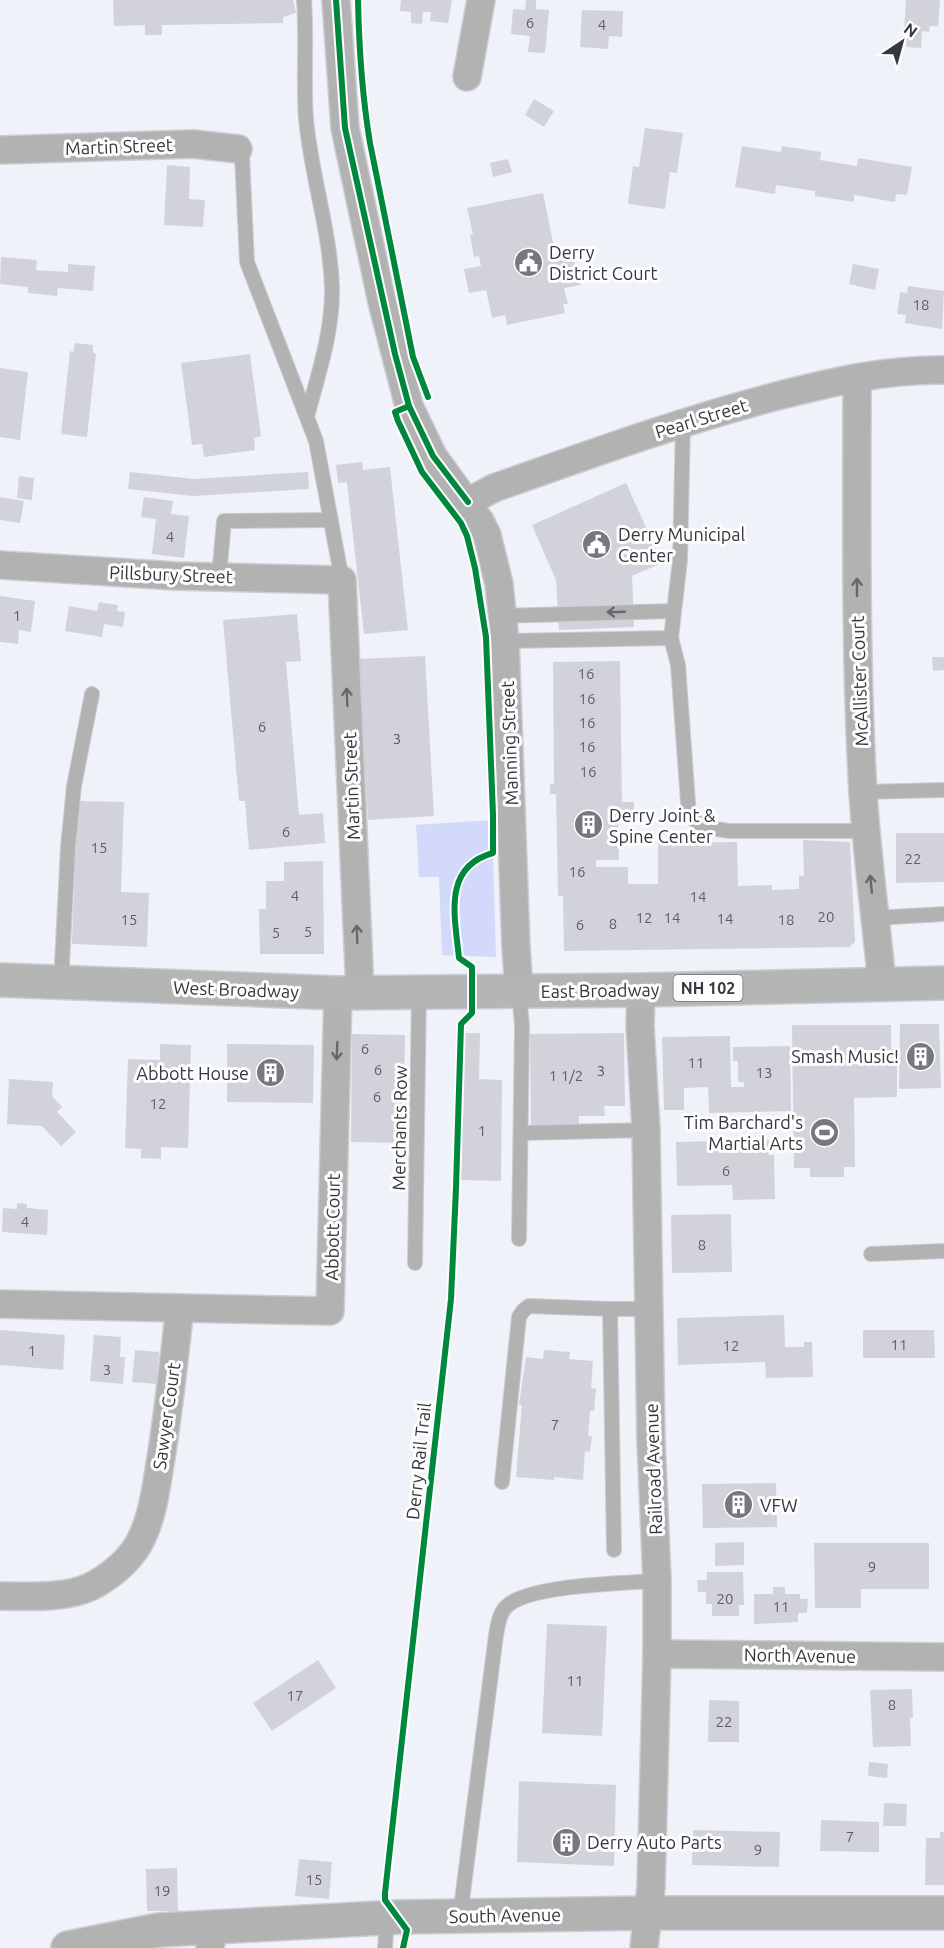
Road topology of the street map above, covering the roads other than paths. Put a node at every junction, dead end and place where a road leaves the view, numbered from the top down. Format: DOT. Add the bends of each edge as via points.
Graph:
graph roads {
  1 [pos="304,0"];
  2 [pos="336,0"];
  3 [pos="481,0"];
  4 [pos="467,77"];
  5 [pos="238,149"];
  6 [pos="0,150"];
  7 [pos="944,370"];
  8 [pos="857,378"];
  9 [pos="307,417"];
  10 [pos="683,422"];
  11 [pos="468,502"];
  12 [pos="330,520"];
  13 [pos="0,565"];
  14 [pos="219,576"];
  15 [pos="342,580"];
  16 [pos="674,611"];
  17 [pos="504,629"];
  18 [pos="671,638"];
  19 [pos="92,694"];
  20 [pos="944,790"];
  21 [pos="863,792"];
  22 [pos="866,831"];
  23 [pos="944,914"];
  24 [pos="875,918"];
  25 [pos="0,980"];
  26 [pos="60,983"];
  27 [pos="944,983"];
  28 [pos="882,984"];
  29 [pos="640,990"];
  30 [pos="471,991"];
  31 [pos="519,991"];
  32 [pos="349,992"];
  33 [pos="419,992"];
  34 [pos="646,1130"];
  35 [pos="521,1133"];
  36 [pos="519,1239"];
  37 [pos="944,1251"];
  38 [pos="871,1254"];
  39 [pos="415,1263"];
  40 [pos="0,1304"];
  41 [pos="180,1308"];
  42 [pos="610,1309"];
  43 [pos="648,1309"];
  44 [pos="502,1482"];
  45 [pos="614,1550"];
  46 [pos="657,1581"];
  47 [pos="0,1596"];
  48 [pos="657,1654"];
  49 [pos="944,1657"];
  50 [pos="648,1913"];
  51 [pos="944,1913"];
  52 [pos="460,1916"];
  53 [pos="386,1933"];
  54 [pos="212,1938"];
  55 [pos="68,1948"];
  56 [pos="644,1948"];
  1 -- 9 [label="lane" via="306,116 332,288 328,334"];
  2 -- 11 [label="street, Manning Street" via="345,128 395,354 409,406 433,456"];
  3 -- 4 [label="street"];
  5 -- 6 [label="street, Martin Street" via="193,144"];
  5 -- 9 [label="lane" via="242,156 248,262"];
  7 -- 8 [label="street, Pearl Street"];
  8 -- 10 [label="street, Pearl Street"];
  21 -- 8 [label="street, McAllister Court, one-way" via="857,640"];
  9 -- 12 [label="lane" via="321,462"];
  10 -- 11 [label="street, Pearl Street" via="494,488"];
  10 -- 16 [label="lane" via="680,560"];
  11 -- 17 [label="street, Manning Street" via="487,535 499,584"];
  12 -- 14 [label="lane" via="224,521"];
  12 -- 15 [label="lane"];
  13 -- 14 [label="street, Pillsbury Street"];
  14 -- 15 [label="street, Pillsbury Street"];
  32 -- 15 [label="street, Martin Street, one-way"];
  16 -- 17 [label="lane, one-way"];
  16 -- 18 [label="lane"];
  17 -- 18 [label="lane"];
  17 -- 31 [label="street, Manning Street"];
  18 -- 22 [label="lane" via="678,665 689,816 697,824 730,831"];
  19 -- 26 [label="lane" via="74,786"];
  20 -- 21 [label="lane"];
  21 -- 22 [label="street, McAllister Court"];
  24 -- 22 [label="street, McAllister Court, one-way"];
  23 -- 24 [label="lane"];
  24 -- 28 [label="street, McAllister Court"];
  25 -- 26 [label="main road, West Broadway / NH 102"];
  26 -- 32 [label="main road, West Broadway / NH 102"];
  27 -- 28 [label="main road, East Broadway / NH 102"];
  28 -- 29 [label="main road, East Broadway / NH 102"];
  29 -- 31 [label="main road, East Broadway / NH 102"];
  29 -- 34 [label="street, Railroad Avenue"];
  30 -- 31 [label="main road, East Broadway / NH 102"];
  30 -- 33 [label="main road, West Broadway / NH 102"];
  31 -- 35 [label="lane"];
  32 -- 33 [label="main road, West Broadway / NH 102"];
  32 -- 41 [label="street, Abbott Court, one-way" via="332,1202 330,1311"];
  33 -- 39 [label="lane, Merchants Row"];
  34 -- 35 [label="lane"];
  34 -- 43 [label="street, Railroad Avenue"];
  35 -- 36 [label="lane"];
  37 -- 38 [label="lane"];
  40 -- 41 [label="street"];
  41 -- 47 [label="street, Sawyer Court" via="154,1500 137,1546 109,1576 89,1587 64,1594"];
  42 -- 43 [label="lane"];
  42 -- 44 [label="lane" via="529,1306 519,1317"];
  42 -- 45 [label="lane"];
  43 -- 46 [label="street, Railroad Avenue"];
  46 -- 48 [label="street, Railroad Avenue"];
  46 -- 52 [label="lane" via="539,1592 517,1598 506,1607 495,1635"];
  48 -- 49 [label="street, North Avenue"];
  48 -- 50 [label="street, Railroad Avenue"];
  50 -- 51 [label="street, South Avenue"];
  50 -- 52 [label="street, South Avenue"];
  50 -- 56 [label="street, Railroad Avenue"];
  52 -- 53 [label="street, South Avenue"];
  53 -- 54 [label="street, South Avenue"];
  54 -- 55 [label="street, South Avenue" via="159,1930"];
}
